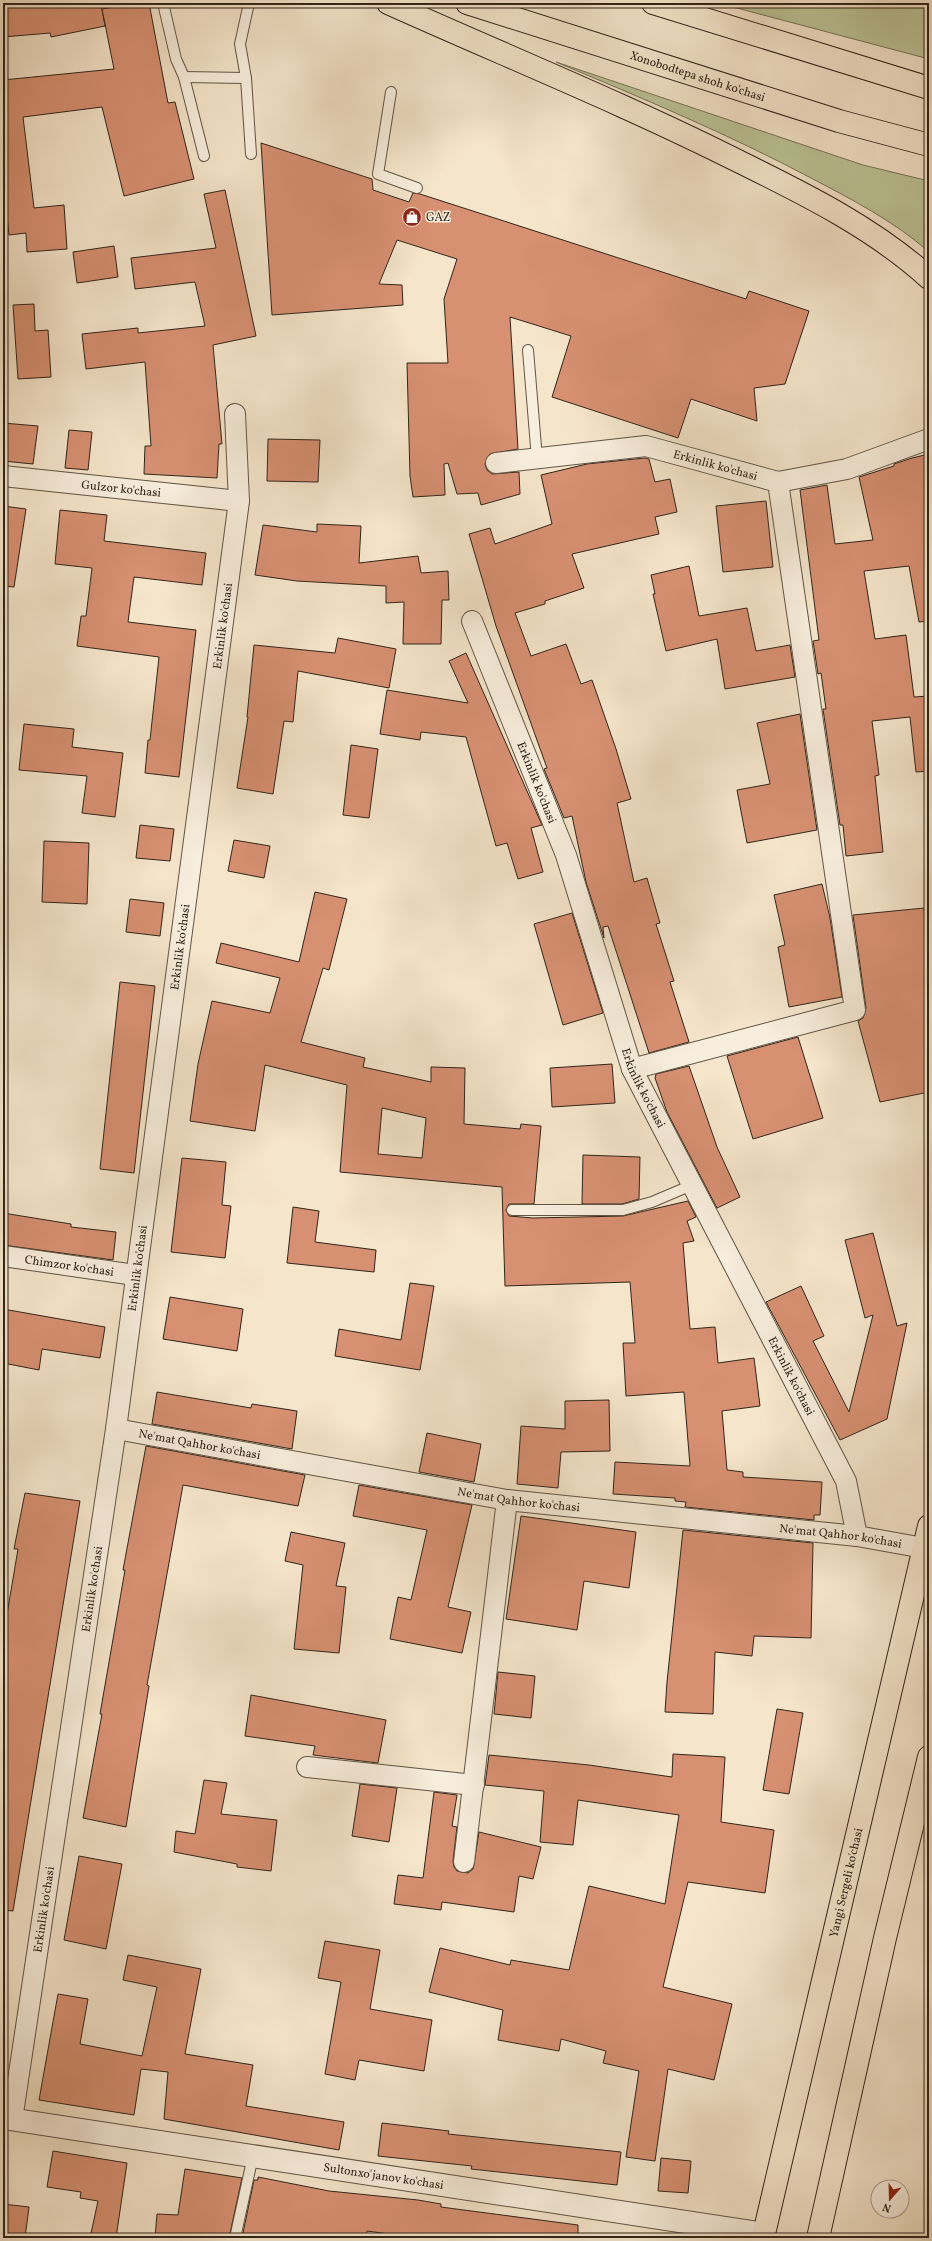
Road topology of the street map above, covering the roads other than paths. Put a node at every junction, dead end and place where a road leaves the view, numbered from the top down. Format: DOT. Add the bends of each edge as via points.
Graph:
graph roads {
  1 [pos="163,3"];
  2 [pos="249,3"];
  3 [pos="388,3"];
  4 [pos="467,3"];
  5 [pos="653,3"];
  6 [pos="184,77"];
  7 [pos="246,78"];
  8 [pos="929,88"];
  9 [pos="391,92"];
  10 [pos="929,145"];
  11 [pos="251,154"];
  12 [pos="204,156"];
  13 [pos="417,188"];
  14 [pos="929,278"];
  15 [pos="528,350"];
  16 [pos="236,414"];
  17 [pos="929,439"];
  18 [pos="537,458"];
  19 [pos="496,463"];
  20 [pos="3,476"];
  21 [pos="778,482"];
  22 [pos="239,501"];
  23 [pos="472,621"];
  24 [pos="632,1069"];
  25 [pos="692,1184"];
  26 [pos="512,1210"];
  27 [pos="3,1256"];
  28 [pos="135,1275"];
  29 [pos="116,1429"];
  30 [pos="507,1500"];
  31 [pos="929,1526"];
  32 [pos="857,1536"];
  33 [pos="924,1548"];
  34 [pos="929,1757"];
  35 [pos="308,1767"];
  36 [pos="474,1785"];
  37 [pos="464,1862"];
  38 [pos="7,2119"];
  39 [pos="253,2156"];
  40 [pos="764,2236"];
  41 [pos="235,2238"];
  42 [pos="818,2238"];
  1 -- 6 [label="lane" via="176,59"];
  2 -- 7 [label="lane" via="240,44"];
  3 -- 14 [label="main road" via="644,116 787,185 851,222"];
  4 -- 10 [label="main road, Xonobodtepa shoh ko'chasi" via="839,120"];
  5 -- 8 [label="main road"];
  6 -- 7 [label="lane"];
  6 -- 12 [label="lane"];
  7 -- 11 [label="lane"];
  9 -- 13 [label="lane" via="378,174"];
  15 -- 18 [label="lane"];
  16 -- 22 [label="street, Erkinlik ko'chasi"];
  17 -- 21 [label="street, Erkinlik ko'chasi" via="847,469"];
  18 -- 19 [label="street, Erkinlik ko'chasi"];
  18 -- 21 [label="street, Erkinlik ko'chasi" via="646,446"];
  20 -- 22 [label="street, Gulzor ko'chasi"];
  21 -- 24 [label="street" via="855,1010"];
  22 -- 28 [label="street, Erkinlik ko'chasi"];
  23 -- 24 [label="street, Erkinlik ko'chasi" via="566,855"];
  24 -- 25 [label="street, Erkinlik ko'chasi"];
  25 -- 26 [label="lane" via="652,1202 623,1210"];
  25 -- 32 [label="street, Erkinlik ko'chasi" via="846,1481"];
  27 -- 28 [label="street, Chimzor ko'chasi"];
  28 -- 29 [label="street, Erkinlik ko'chasi"];
  29 -- 30 [label="street, Ne'mat Qahhor ko'chasi"];
  29 -- 38 [label="street, Erkinlik ko'chasi"];
  30 -- 32 [label="street, Ne'mat Qahhor ko'chasi"];
  30 -- 36 [label="street"];
  31 -- 33 [label="main road, Yangi Sergeli ko'chasi"];
  32 -- 33 [label="street, Ne'mat Qahhor ko'chasi"];
  33 -- 40 [label="main road, Yangi Sergeli ko'chasi"];
  34 -- 42 [label="main road" via="885,1938"];
  35 -- 36 [label="street"];
  36 -- 37 [label="street"];
  38 -- 39 [label="street, Sultonxo'janov ko'chasi"];
  39 -- 40 [label="street, Sultonxo'janov ko'chasi"];
  39 -- 41 [label="lane"];
}
